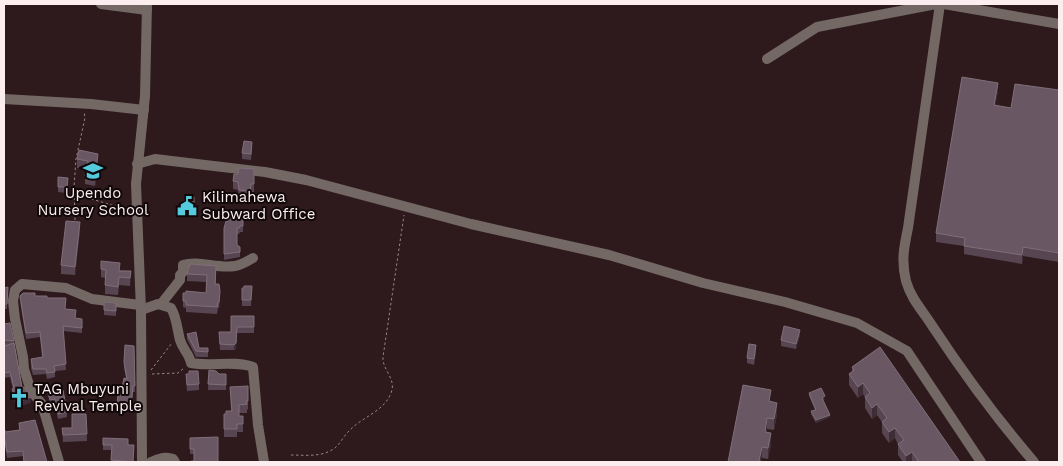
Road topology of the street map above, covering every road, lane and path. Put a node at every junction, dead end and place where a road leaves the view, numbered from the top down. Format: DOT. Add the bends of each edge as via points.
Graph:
graph roads {
  1 [pos="101,4"];
  2 [pos="938,4"];
  3 [pos="944,4"];
  4 [pos="147,7"];
  5 [pos="1059,24"];
  6 [pos="767,59"];
  7 [pos="4,99"];
  8 [pos="83,104"];
  9 [pos="144,110"];
  10 [pos="138,164"];
  11 [pos="74,187"];
  12 [pos="405,207"];
  13 [pos="75,220"];
  14 [pos="137,220"];
  15 [pos="253,258"];
  16 [pos="161,304"];
  17 [pos="140,307"];
  18 [pos="9,312"];
  19 [pos="179,335"];
  20 [pos="185,351"];
  21 [pos="292,454"];
  22 [pos="59,462"];
  23 [pos="142,462"];
  24 [pos="151,462"];
  25 [pos="175,462"];
  26 [pos="264,462"];
  27 [pos="981,462"];
  28 [pos="1034,462"];
  1 -- 4 [label="street"];
  2 -- 6 [label="street" via="817,27"];
  2 -- 28 [label="street" via="902,254 906,280 913,301 960,369"];
  3 -- 5 [label="street"];
  4 -- 9 [label="street"];
  7 -- 8 [label="street"];
  8 -- 9 [label="street"];
  8 -- 11 [label="path" via="85,118"];
  9 -- 10 [label="street"];
  10 -- 12 [label="street" via="155,159 271,173"];
  10 -- 14 [label="street"];
  11 -- 13 [label="path"];
  11 -- 14 [label="path" via="85,197 129,210"];
  12 -- 21 [label="path" via="383,356 385,369 392,380 391,394 381,407 349,430 338,446 330,451 317,455"];
  12 -- 27 [label="street" via="609,255 857,323 906,351"];
  14 -- 17 [label="street"];
  15 -- 16 [label="street" via="236,266 183,265 180,280"];
  16 -- 17 [label="street"];
  16 -- 19 [label="street" via="173,312"];
  17 -- 18 [label="street" via="92,299 66,288 26,283 15,290"];
  17 -- 23 [label="street"];
  18 -- 22 [label="street" via="26,378 31,391 42,404"];
  19 -- 20 [label="street"];
  19 -- 20 [label="path" via="148,373 182,372"];
  20 -- 26 [label="street" via="193,363 213,366 246,364 253,367"];
  24 -- 25 [label="street" via="161,458 174,458"];
}
